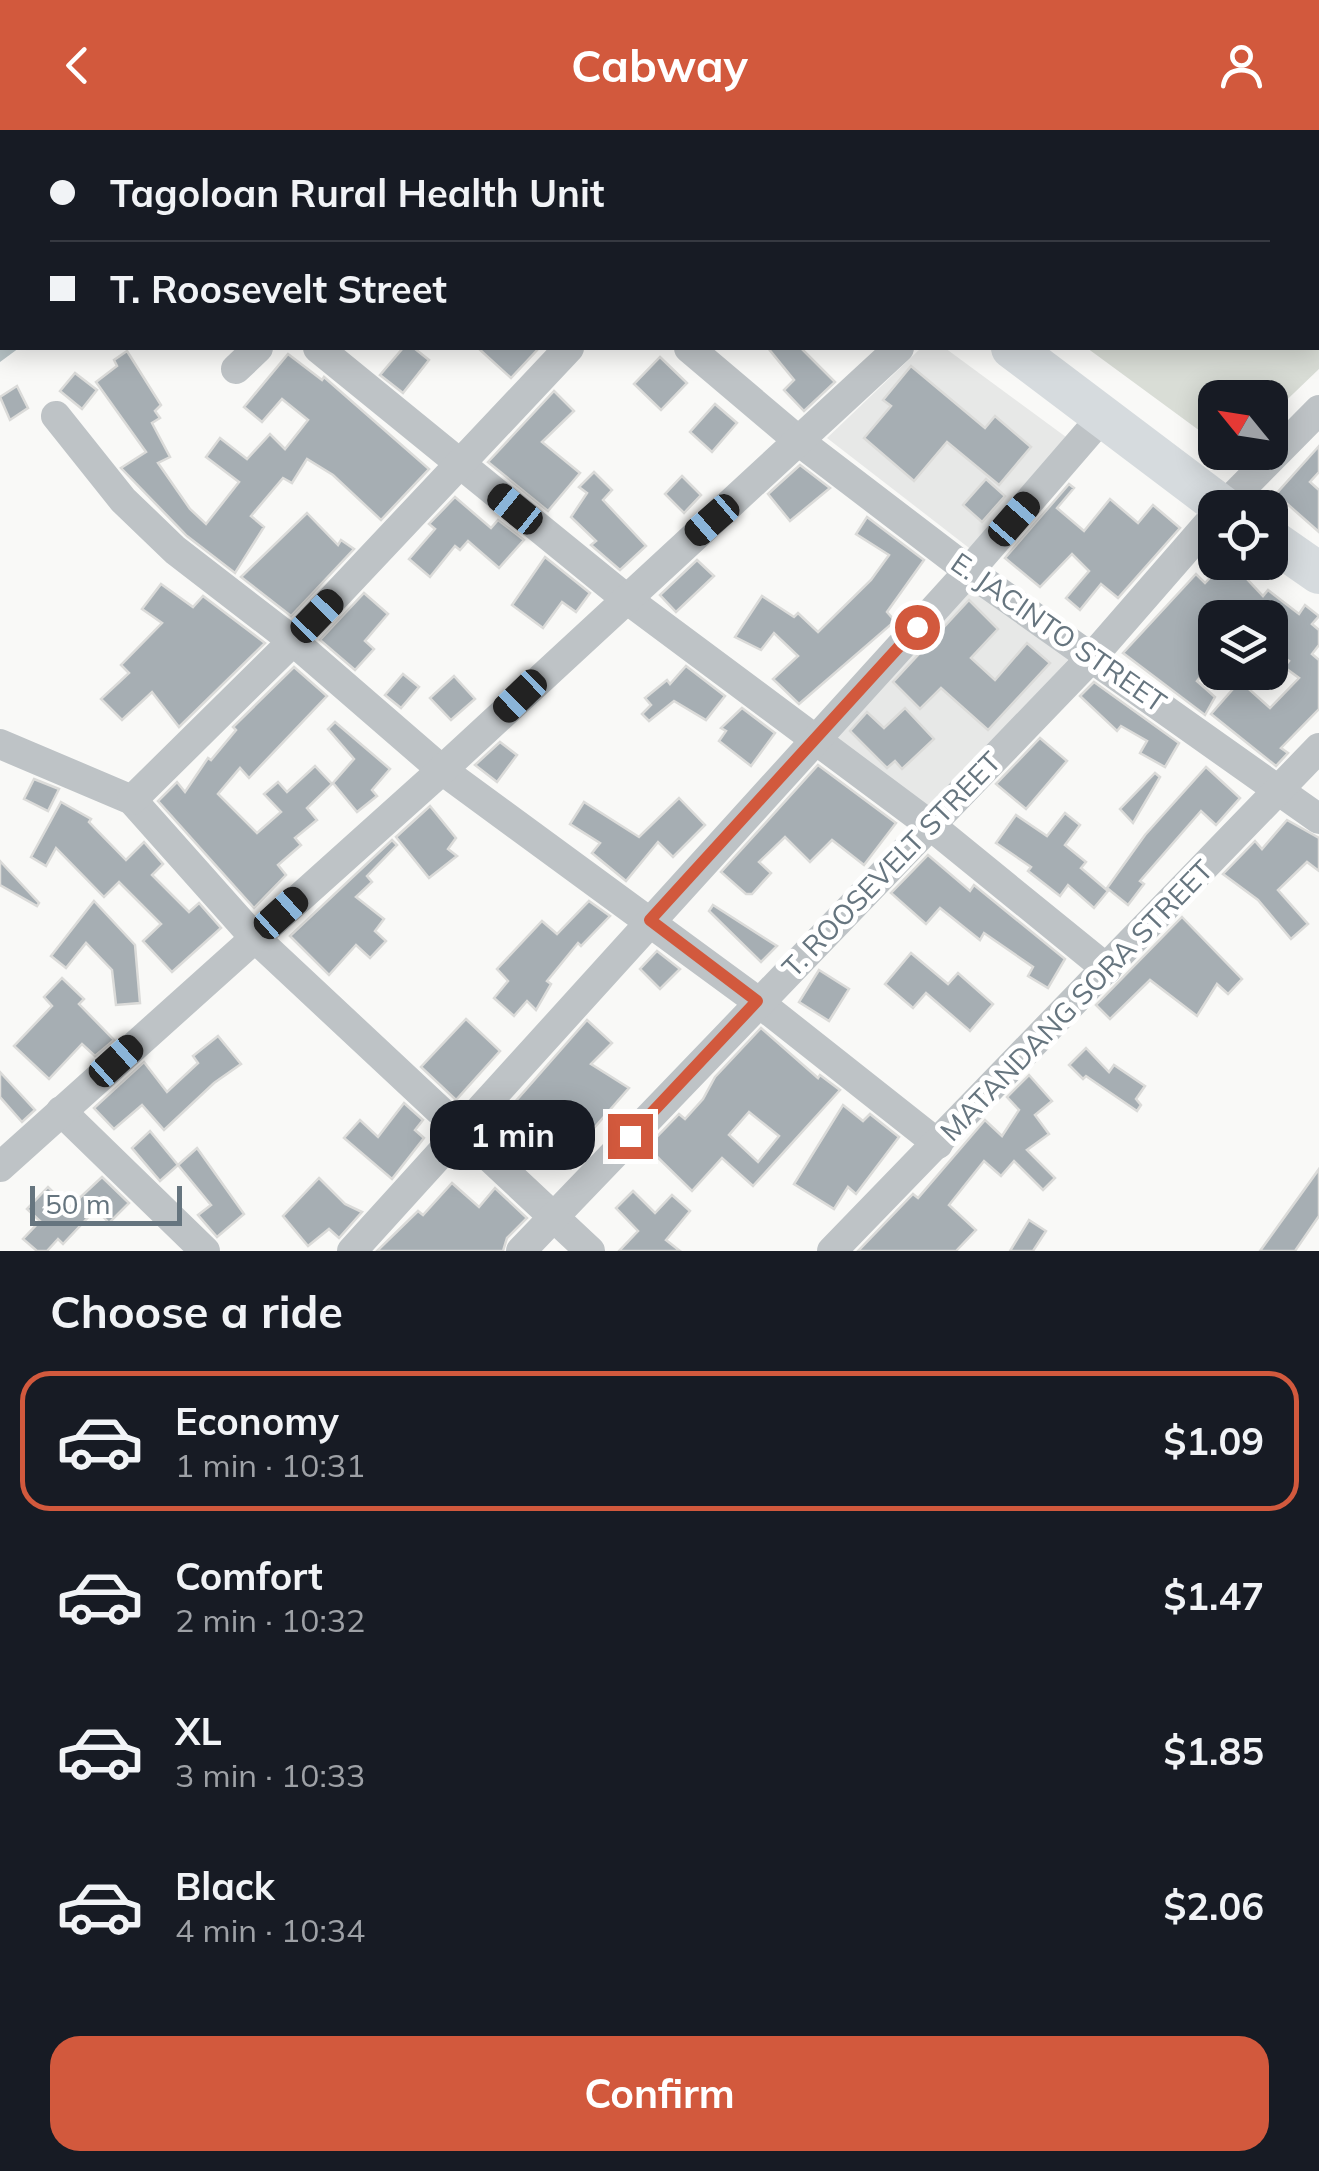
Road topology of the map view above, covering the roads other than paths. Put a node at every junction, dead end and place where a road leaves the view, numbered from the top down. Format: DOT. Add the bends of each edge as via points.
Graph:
graph roads {
  1 [pos="256,350"];
  2 [pos="320,350"];
  3 [pos="566,350"];
  4 [pos="691,350"];
  5 [pos="897,350"];
  6 [pos="1015,350"];
  7 [pos="236,369"];
  8 [pos="1319,410"];
  9 [pos="56,416"];
  10 [pos="1102,416"];
  11 [pos="800,442"];
  12 [pos="460,465"];
  13 [pos="1200,490"];
  14 [pos="1240,490"];
  15 [pos="1198,536"];
  16 [pos="1288,551"];
  17 [pos="969,571"];
  18 [pos="1319,573"];
  19 [pos="624,597"];
  20 [pos="293,641"];
  21 [pos="1094,656"];
  22 [pos="813,740"];
  23 [pos="0,744"];
  24 [pos="1319,748"];
  25 [pos="442,770"];
  26 [pos="1279,788"];
  27 [pos="132,800"];
  28 [pos="1319,819"];
  29 [pos="930,826"];
  30 [pos="650,920"];
  31 [pos="254,937"];
  32 [pos="1107,968"];
  33 [pos="757,1001"];
  34 [pos="62,1111"];
  35 [pos="461,1127"];
  36 [pos="938,1144"];
  37 [pos="0,1167"];
  38 [pos="553,1217"];
  39 [pos="205,1251"];
  40 [pos="352,1251"];
  41 [pos="522,1251"];
  42 [pos="590,1251"];
  43 [pos="832,1251"];
  1 -- 7 [label="street"];
  2 -- 12 [label="street"];
  3 -- 12 [label="street"];
  4 -- 11 [label="street, E. JACINTO STREET"];
  5 -- 11 [label="street"];
  6 -- 10 [label="highway"];
  8 -- 14 [label="street"];
  9 -- 20 [label="street" via="148,526"];
  10 -- 13 [label="highway"];
  10 -- 17 [label="street"];
  11 -- 17 [label="street, E. JACINTO STREET"];
  11 -- 19 [label="street"];
  12 -- 19 [label="street"];
  12 -- 20 [label="street"];
  15 -- 21 [label="street, T. ROOSEVELT STREET"];
  16 -- 18 [label="highway"];
  17 -- 21 [label="street, E. JACINTO STREET"];
  17 -- 22 [label="street"];
  19 -- 22 [label="street"];
  19 -- 25 [label="street"];
  20 -- 25 [label="street"];
  20 -- 27 [label="street"];
  21 -- 26 [label="street, E. JACINTO STREET"];
  21 -- 29 [label="street, T. ROOSEVELT STREET"];
  22 -- 29 [label="street"];
  22 -- 30 [label="street"];
  23 -- 27 [label="street"];
  24 -- 26 [label="street, MATANDANG SORA STREET"];
  25 -- 30 [label="street"];
  25 -- 31 [label="street"];
  26 -- 28 [label="street, E. JACINTO STREET"];
  26 -- 32 [label="street, MATANDANG SORA STREET"];
  27 -- 31 [label="street"];
  29 -- 32 [label="street"];
  29 -- 33 [label="street, T. ROOSEVELT STREET"];
  30 -- 33 [label="street"];
  30 -- 35 [label="street"];
  31 -- 34 [label="street"];
  31 -- 35 [label="street"];
  32 -- 36 [label="street, MATANDANG SORA STREET"];
  33 -- 36 [label="street"];
  33 -- 38 [label="street, T. ROOSEVELT STREET"];
  34 -- 37 [label="street"];
  34 -- 39 [label="street"];
  35 -- 38 [label="street"];
  35 -- 40 [label="street"];
  36 -- 43 [label="street, MATANDANG SORA STREET"];
  38 -- 41 [label="street, T. ROOSEVELT STREET"];
  38 -- 42 [label="street"];
}
